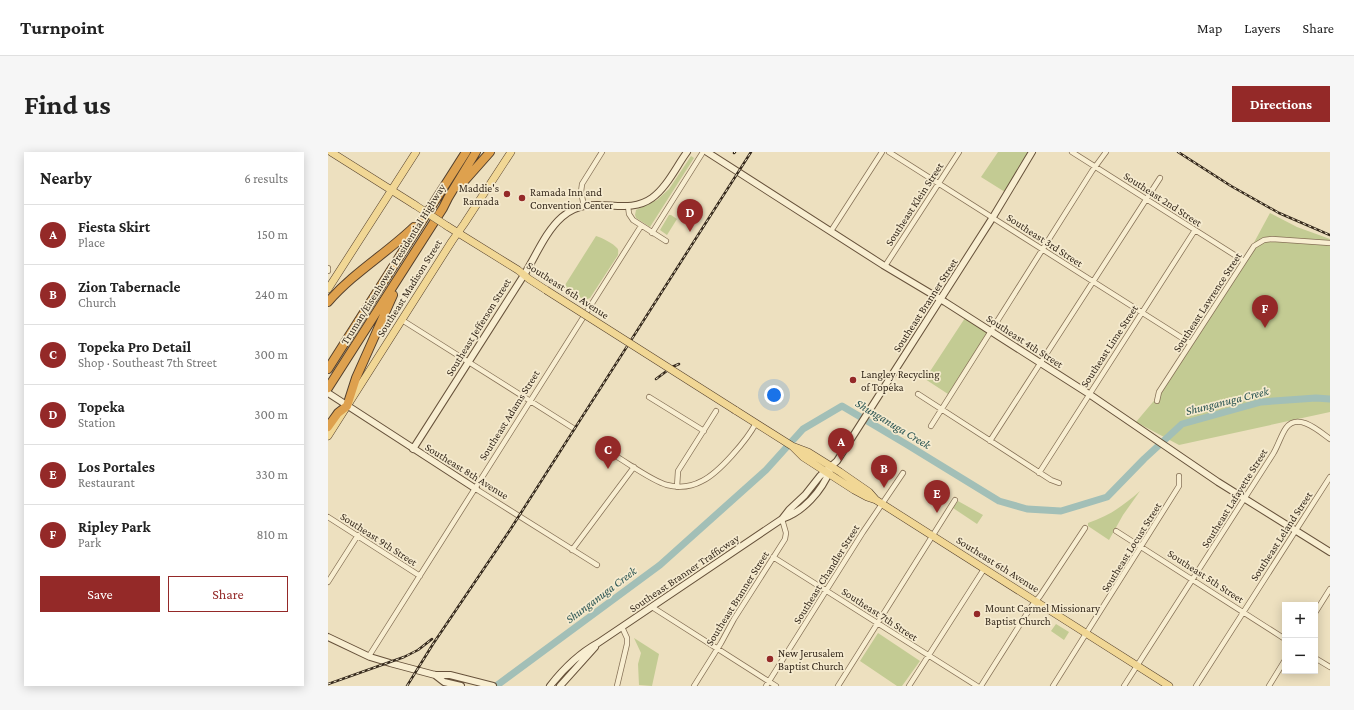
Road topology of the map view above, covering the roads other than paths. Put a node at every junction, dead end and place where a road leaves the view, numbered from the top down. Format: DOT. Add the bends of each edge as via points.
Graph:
graph roads {
  1 [pos="330,152"];
  2 [pos="416,152"];
  3 [pos="466,152"];
  4 [pos="476,152"];
  5 [pos="490,152"];
  6 [pos="510,152"];
  7 [pos="602,152"];
  8 [pos="687,152"];
  9 [pos="703,152"];
  10 [pos="707,152"];
  11 [pos="882,152"];
  12 [pos="889,152"];
  13 [pos="958,152"];
  14 [pos="1032,152"];
  15 [pos="1072,152"];
  16 [pos="1106,152"];
  17 [pos="1095,167"];
  18 [pos="1160,178"];
  19 [pos="939,183"];
  20 [pos="391,190"];
  21 [pos="1146,199"];
  22 [pos="584,206"];
  23 [pos="628,206"];
  24 [pos="443,208"];
  25 [pos="993,217"];
  26 [pos="422,220"];
  27 [pos="642,226"];
  28 [pos="1195,230"];
  29 [pos="831,231"];
  30 [pos="652,232"];
  31 [pos="458,233"];
  32 [pos="666,241"];
  33 [pos="1330,242"];
  34 [pos="1043,250"];
  35 [pos="410,260"];
  36 [pos="1244,261"];
  37 [pos="885,266"];
  38 [pos="328,268"];
  39 [pos="328,271"];
  40 [pos="524,275"];
  41 [pos="1093,281"];
  42 [pos="328,286"];
  43 [pos="940,299"];
  44 [pos="328,302"];
  45 [pos="1142,312"];
  46 [pos="402,320"];
  47 [pos="991,331"];
  48 [pos="1190,343"];
  49 [pos="468,362"];
  50 [pos="1040,362"];
  51 [pos="328,369"];
  52 [pos="328,388"];
  53 [pos="328,394"];
  54 [pos="918,394"];
  55 [pos="1089,394"];
  56 [pos="649,397"];
  57 [pos="1158,401"];
  58 [pos="530,402"];
  59 [pos="347,406"];
  60 [pos="941,409"];
  61 [pos="716,411"];
  62 [pos="756,423"];
  63 [pos="931,426"];
  64 [pos="328,427"];
  65 [pos="572,428"];
  66 [pos="704,431"];
  67 [pos="328,436"];
  68 [pos="1330,439"];
  69 [pos="990,441"];
  70 [pos="413,449"];
  71 [pos="614,455"];
  72 [pos="634,467"];
  73 [pos="829,471"];
  74 [pos="1039,472"];
  75 [pos="903,473"];
  76 [pos="1179,476"];
  77 [pos="1330,477"];
  78 [pos="1059,483"];
  79 [pos="677,487"];
  80 [pos="476,489"];
  81 [pos="1244,498"];
  82 [pos="954,500"];
  83 [pos="879,502"];
  84 [pos="328,517"];
  85 [pos="782,519"];
  86 [pos="1085,528"];
  87 [pos="1296,530"];
  88 [pos="1116,531"];
  89 [pos="358,535"];
  90 [pos="932,536"];
  91 [pos="1142,547"];
  92 [pos="572,550"];
  93 [pos="1330,552"];
  94 [pos="773,556"];
  95 [pos="597,565"];
  96 [pos="984,569"];
  97 [pos="420,576"];
  98 [pos="1193,580"];
  99 [pos="328,582"];
  100 [pos="1330,589"];
  101 [pos="826,590"];
  102 [pos="1036,601"];
  103 [pos="652,607"];
  104 [pos="1318,608"];
  105 [pos="1244,612"];
  106 [pos="878,623"];
  107 [pos="622,627"];
  108 [pos="1086,633"];
  109 [pos="328,637"];
  110 [pos="1283,638"];
  111 [pos="598,643"];
  112 [pos="718,649"];
  113 [pos="369,656"];
  114 [pos="929,656"];
  115 [pos="1318,660"];
  116 [pos="1282,665"];
  117 [pos="1138,666"];
  118 [pos="1330,667"];
  119 [pos="435,676"];
  120 [pos="767,684"];
  121 [pos="461,686"];
  122 [pos="493,686"];
  123 [pos="550,686"];
  124 [pos="560,686"];
  125 [pos="617,686"];
  126 [pos="694,686"];
  127 [pos="776,686"];
  128 [pos="838,686"];
  129 [pos="909,686"];
  130 [pos="977,686"];
  131 [pos="981,686"];
  132 [pos="1053,686"];
  133 [pos="1124,686"];
  134 [pos="1169,686"];
  135 [pos="1196,686"];
  136 [pos="1269,686"];
  1 -- 20 [label="main road, Southeast 6th Avenue"];
  2 -- 20 [label="main road"];
  3 -- 26 [label="highway, Truman/Eisenhower Presidential Highway"];
  4 -- 24 [label="highway, Truman/Eisenhower Presidential Highway"];
  5 -- 24 [label="highway"];
  6 -- 31 [label="main road, Southeast Madison Street"];
  7 -- 22 [label="street" via="582,184"];
  8 -- 23 [label="street" via="662,188 651,198"];
  9 -- 30 [label="street"];
  10 -- 29 [label="street, Southeast 4th Street"];
  11 -- 29 [label="street"];
  12 -- 19 [label="street, Southeast 3rd Street"];
  13 -- 19 [label="street, Southeast Klein Street"];
  14 -- 25 [label="street, Southeast Branner Street"];
  15 -- 17 [label="street, Southeast 2nd Street"];
  16 -- 17 [label="street"];
  17 -- 21 [label="street, Southeast 2nd Street"];
  17 -- 34 [label="street"];
  18 -- 21 [label="street"];
  19 -- 25 [label="street, Southeast 3rd Street"];
  19 -- 37 [label="street, Southeast Klein Street"];
  20 -- 31 [label="main road, Southeast 6th Avenue, bridge"];
  20 -- 42 [label="main road"];
  21 -- 28 [label="street, Southeast 2nd Street"];
  21 -- 41 [label="street"];
  22 -- 23 [label="street"];
  22 -- 40 [label="street, Southeast Jefferson Street" via="561,218"];
  23 -- 27 [label="street" via="631,217"];
  24 -- 35 [label="highway, Truman/Eisenhower Presidential Highway"];
  25 -- 34 [label="street, Southeast 3rd Street"];
  25 -- 43 [label="street, Southeast Branner Street"];
  26 -- 44 [label="highway"];
  26 -- 51 [label="highway, Truman/Eisenhower Presidential Highway"];
  27 -- 30 [label="street"];
  27 -- 58 [label="street, Southeast Adams Street"];
  28 -- 36 [label="street, Southeast 2nd Street"];
  28 -- 45 [label="street, Southeast Lime Street"];
  29 -- 37 [label="street, Southeast 4th Street"];
  30 -- 32 [label="street"];
  31 -- 40 [label="main road, Southeast 6th Avenue"];
  31 -- 46 [label="main road, Southeast Madison Street"];
  33 -- 36 [label="street, Southeast Lawrence Street" via="1264,240 1254,246"];
  34 -- 41 [label="street, Southeast 3rd Street"];
  34 -- 47 [label="street"];
  35 -- 52 [label="highway, Truman/Eisenhower Presidential Highway"];
  35 -- 59 [label="highway" via="356,378"];
  36 -- 48 [label="street, Southeast Lawrence Street"];
  37 -- 43 [label="street, Southeast 4th Street"];
  38 -- 39 [label="street"];
  40 -- 49 [label="street, Southeast Jefferson Street"];
  40 -- 62 [label="main road, Southeast 6th Avenue, bridge"];
  41 -- 45 [label="street, Southeast 3rd Street"];
  41 -- 50 [label="street"];
  43 -- 47 [label="street, Southeast 4th Street"];
  43 -- 73 [label="street, Southeast Branner Street"];
  45 -- 48 [label="street, Southeast 3rd Street"];
  45 -- 55 [label="street, Southeast Lime Street"];
  46 -- 49 [label="street"];
  46 -- 59 [label="main road, Southeast Madison Street"];
  47 -- 50 [label="street, Southeast 4th Street"];
  47 -- 60 [label="street"];
  48 -- 57 [label="street, Southeast Lawrence Street" via="1159,392"];
  49 -- 58 [label="street"];
  49 -- 70 [label="street, Southeast Jefferson Street"];
  50 -- 55 [label="street, Southeast 4th Street"];
  50 -- 69 [label="street"];
  53 -- 59 [label="street, Southeast 8th Avenue"];
  54 -- 60 [label="street"];
  55 -- 74 [label="street, Southeast Lime Street"];
  55 -- 81 [label="street, Southeast 4th Street"];
  56 -- 66 [label="street"];
  58 -- 65 [label="street"];
  58 -- 80 [label="street, Southeast Adams Street"];
  59 -- 64 [label="highway" via="338,412"];
  59 -- 67 [label="main road, Southeast Madison Street"];
  59 -- 70 [label="street, Southeast 8th Avenue"];
  60 -- 63 [label="street"];
  60 -- 69 [label="street"];
  61 -- 66 [label="street"];
  62 -- 73 [label="main road, Southeast 6th Avenue"];
  62 -- 79 [label="street" via="744,443 706,480"];
  66 -- 79 [label="street" via="678,472"];
  68 -- 81 [label="street, Southeast Lafayette Street" via="1304,423 1295,422 1286,428 1273,454"];
  69 -- 74 [label="street"];
  70 -- 80 [label="street, Southeast 8th Avenue"];
  71 -- 72 [label="street"];
  72 -- 79 [label="street" via="659,482"];
  72 -- 92 [label="street"];
  73 -- 83 [label="main road, Southeast 6th Avenue" via="861,494"];
  73 -- 85 [label="street, Southeast Branner Street" via="820,476"];
  74 -- 78 [label="street"];
  75 -- 83 [label="street, Southeast Chandler Street"];
  76 -- 91 [label="street, Southeast Locust Street" via="1179,486"];
  77 -- 87 [label="street, Southeast Leland Street"];
  80 -- 92 [label="street, Southeast 8th Avenue"];
  80 -- 97 [label="street, Southeast Adams Street"];
  81 -- 87 [label="street, Southeast 4th Street"];
  81 -- 98 [label="street, Southeast Lafayette Street"];
  82 -- 90 [label="street"];
  83 -- 90 [label="main road, Southeast 6th Avenue"];
  83 -- 101 [label="street, Southeast Chandler Street"];
  84 -- 89 [label="street, Southeast 9th Street"];
  85 -- 94 [label="street, Southeast Branner Street" via="785,539"];
  85 -- 103 [label="street, Southeast Branner Trafficway"];
  86 -- 102 [label="street"];
  87 -- 93 [label="street, Southeast 4th Street"];
  87 -- 105 [label="street, Southeast Leland Street"];
  88 -- 91 [label="street, Southeast 5th Street"];
  89 -- 97 [label="street, Southeast 9th Street"];
  89 -- 99 [label="street"];
  90 -- 96 [label="main road, Southeast 6th Avenue"];
  90 -- 106 [label="street"];
  91 -- 98 [label="street, Southeast 5th Street"];
  91 -- 108 [label="street, Southeast Locust Street"];
  92 -- 95 [label="street, Southeast 8th Avenue"];
  94 -- 101 [label="street, Southeast 7th Street"];
  94 -- 112 [label="street, Southeast Branner Street"];
  96 -- 102 [label="main road, Southeast 6th Avenue"];
  96 -- 114 [label="street"];
  97 -- 113 [label="street, Southeast Adams Street"];
  98 -- 105 [label="street, Southeast 5th Street"];
  98 -- 117 [label="street, Southeast Lafayette Street"];
  100 -- 104 [label="street"];
  101 -- 106 [label="street, Southeast 7th Street"];
  101 -- 120 [label="street, Southeast Chandler Street"];
  102 -- 108 [label="main road, Southeast 6th Avenue"];
  102 -- 131 [label="street"];
  103 -- 107 [label="street, Southeast Branner Trafficway"];
  103 -- 112 [label="street"];
  105 -- 110 [label="street, Southeast 5th Street"];
  105 -- 135 [label="street, Southeast Leland Street"];
  106 -- 114 [label="street, Southeast 7th Street"];
  106 -- 128 [label="street"];
  107 -- 111 [label="street, Southeast Branner Trafficway"];
  107 -- 125 [label="street" via="627,644"];
  108 -- 117 [label="main road, Southeast 6th Avenue"];
  108 -- 132 [label="street, Southeast Locust Street"];
  109 -- 113 [label="street"];
  111 -- 123 [label="street, Southeast Branner Trafficway" via="572,661"];
  111 -- 124 [label="street, Southeast Branner Trafficway"];
  112 -- 120 [label="street"];
  112 -- 126 [label="street, Southeast Branner Street"];
  113 -- 119 [label="street"];
  114 -- 129 [label="street"];
  114 -- 130 [label="street, Southeast 7th Street"];
  115 -- 118 [label="street"];
  116 -- 136 [label="street"];
  117 -- 133 [label="street, Southeast Lafayette Street"];
  117 -- 134 [label="main road, Southeast 6th Avenue"];
  119 -- 121 [label="street" via="444,682"];
  119 -- 122 [label="street" via="450,675"];
  120 -- 127 [label="street"];
}
